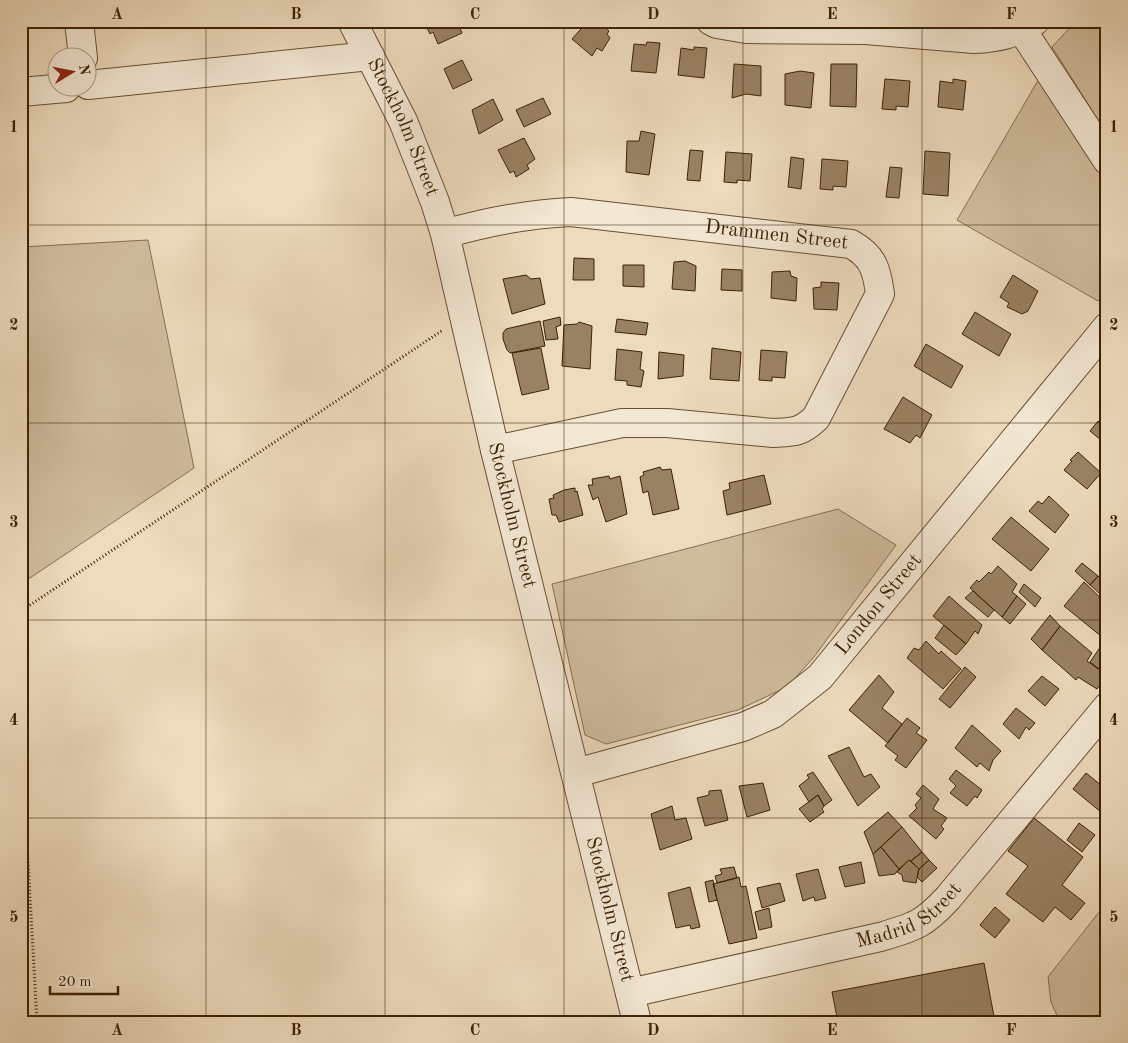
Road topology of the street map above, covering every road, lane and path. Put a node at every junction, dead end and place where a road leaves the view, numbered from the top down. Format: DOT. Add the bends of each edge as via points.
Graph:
graph roads {
  1 [pos="79,21"];
  2 [pos="352,21"];
  3 [pos="712,21"];
  4 [pos="865,26"];
  5 [pos="1028,26"];
  6 [pos="82,48"];
  7 [pos="370,56"];
  8 [pos="98,84"];
  9 [pos="48,90"];
  10 [pos="21,92"];
  11 [pos="1107,160"];
  12 [pos="445,234"];
  13 [pos="463,316"];
  14 [pos="1107,327"];
  15 [pos="495,450"];
  16 [pos="21,611"];
  17 [pos="1107,707"];
  18 [pos="21,736"];
  19 [pos="576,774"];
  20 [pos="630,993"];
  21 [pos="37,1022"];
  22 [pos="638,1022"];
  1 -- 6 [label="street"];
  2 -- 7 [label="street, Stockholm Street"];
  3 -- 4 [label="street" via="746,28"];
  4 -- 5 [label="street" via="974,39 1008,36"];
  5 -- 11 [label="street"];
  7 -- 8 [label="street"];
  7 -- 12 [label="street, Stockholm Street" via="418,155"];
  9 -- 10 [label="street"];
  12 -- 13 [label="street, Stockholm Street"];
  12 -- 15 [label="street, Drammen Street" via="506,219 571,212 851,244 870,259 878,276 880,294 816,418 805,429 773,432 667,423 622,423"];
  13 -- 15 [label="street, Stockholm Street"];
  13 -- 16 [label="path"];
  14 -- 19 [label="street, London Street" via="820,677 802,693 773,714 743,727"];
  15 -- 19 [label="street, Stockholm Street"];
  17 -- 20 [label="street, Madrid Street" via="948,898 926,920 912,928 880,937"];
  18 -- 21 [label="path"];
  19 -- 20 [label="street, Stockholm Street"];
  20 -- 22 [label="street, Stockholm Street"];
}
